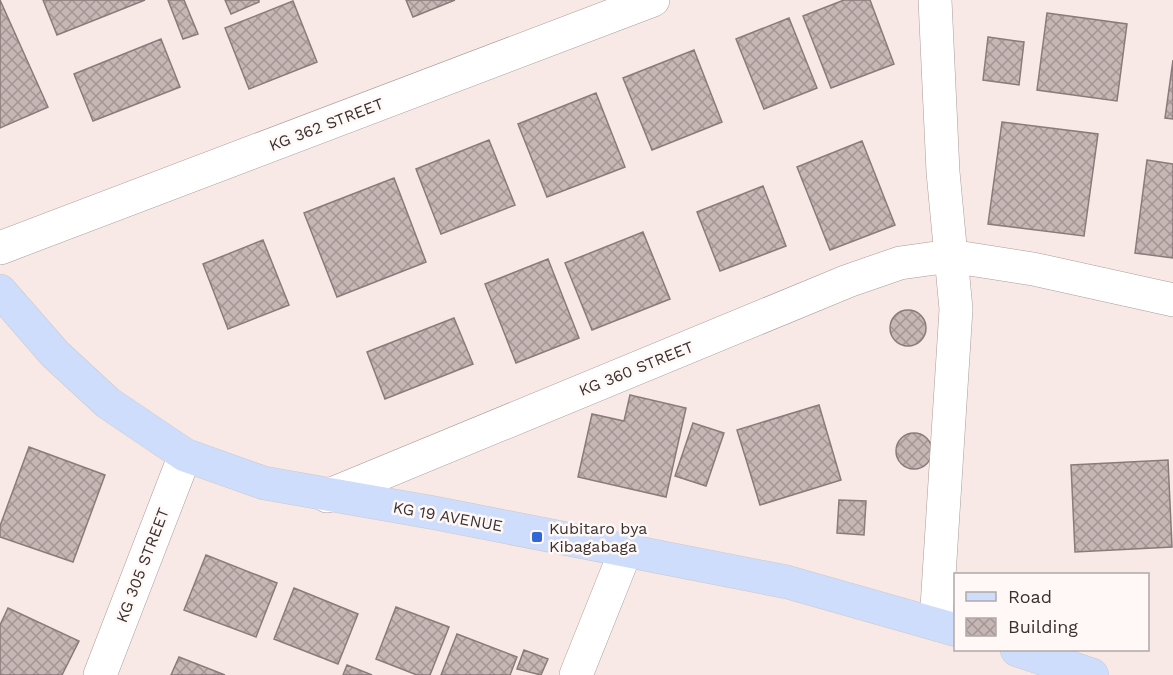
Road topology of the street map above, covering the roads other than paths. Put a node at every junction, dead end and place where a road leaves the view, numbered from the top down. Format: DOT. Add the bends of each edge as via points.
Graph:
graph roads {
  1 [pos="653,0"];
  2 [pos="935,0"];
  3 [pos="0,248"];
  4 [pos="950,256"];
  5 [pos="0,291"];
  6 [pos="1173,300"];
  7 [pos="185,455"];
  8 [pos="327,496"];
  9 [pos="626,550"];
  10 [pos="946,626"];
  11 [pos="1020,651"];
  12 [pos="100,675"];
  13 [pos="576,675"];
  14 [pos="1092,675"];
  1 -- 3 [label="street, KG 362 STREET"];
  2 -- 4 [label="street"];
  4 -- 6 [label="street, KG 360 STREET" via="1033,269"];
  4 -- 8 [label="street, KG 360 STREET" via="900,263 848,281"];
  4 -- 10 [label="street" via="957,309"];
  5 -- 7 [label="main road, KG 19 AVENUE" via="55,354 108,403"];
  7 -- 8 [label="main road, KG 19 AVENUE" via="264,483"];
  7 -- 12 [label="street, KG 305 STREET"];
  8 -- 9 [label="main road, KG 19 AVENUE"];
  9 -- 10 [label="main road, KG 19 AVENUE" via="787,582"];
  9 -- 13 [label="street"];
  11 -- 14 [label="main road"];
}
